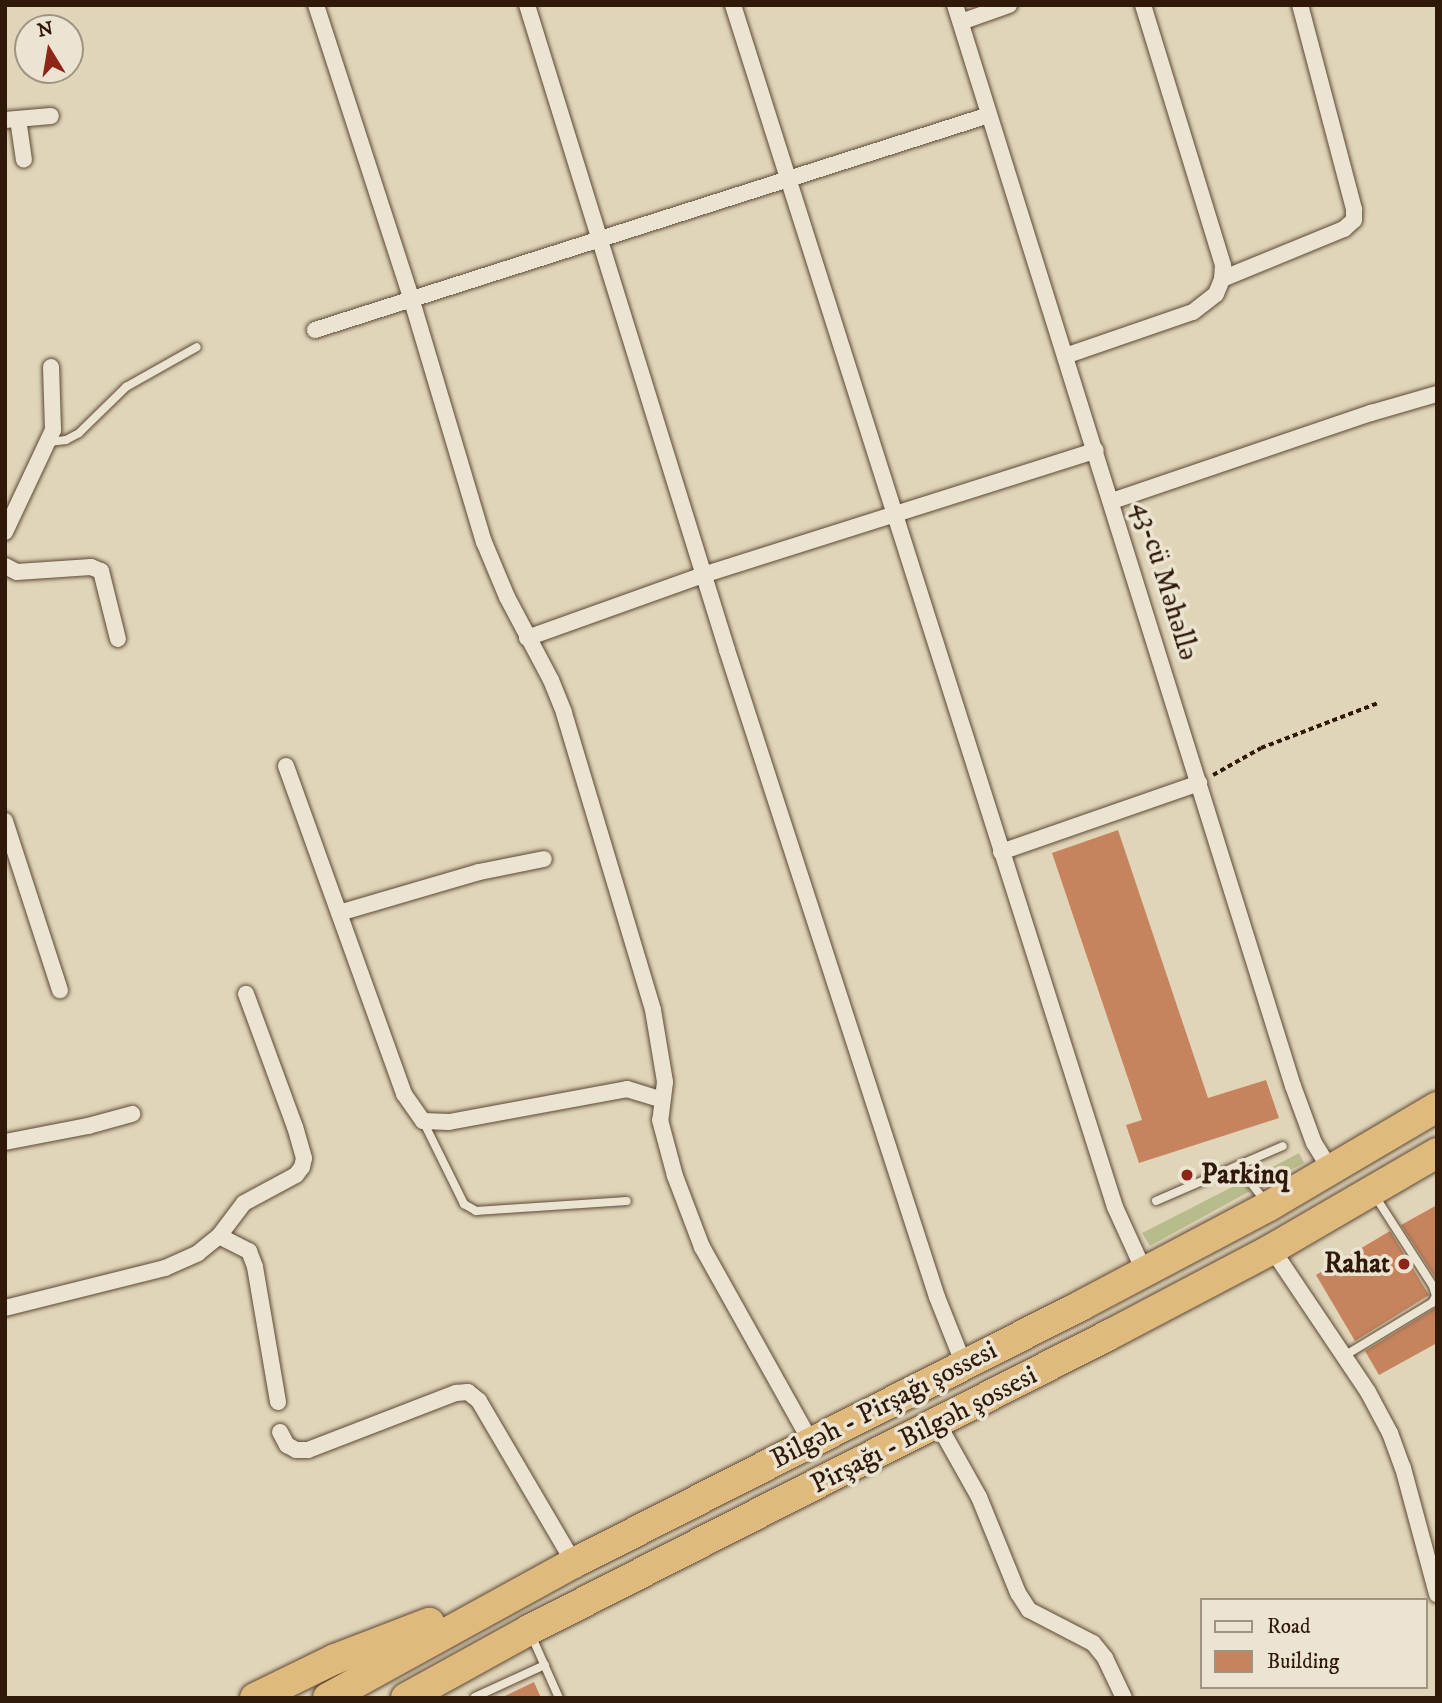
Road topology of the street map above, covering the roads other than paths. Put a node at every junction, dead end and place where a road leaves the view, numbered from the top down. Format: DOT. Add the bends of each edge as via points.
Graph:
graph roads {
  1 [pos="316,5"];
  2 [pos="527,5"];
  3 [pos="733,5"];
  4 [pos="955,5"];
  5 [pos="1009,5"];
  6 [pos="1143,5"];
  7 [pos="1300,5"];
  8 [pos="961,22"];
  9 [pos="989,115"];
  10 [pos="51,116"];
  11 [pos="12,119"];
  12 [pos="24,160"];
  13 [pos="790,181"];
  14 [pos="602,241"];
  15 [pos="1223,279"];
  16 [pos="412,302"];
  17 [pos="315,330"];
  18 [pos="197,348"];
  19 [pos="1065,356"];
  20 [pos="51,367"];
  21 [pos="1437,394"];
  22 [pos="49,442"];
  23 [pos="1096,450"];
  24 [pos="1112,501"];
  25 [pos="893,514"];
  26 [pos="5,532"];
  27 [pos="5,566"];
  28 [pos="703,575"];
  29 [pos="527,638"];
  30 [pos="118,639"];
  31 [pos="286,766"];
  32 [pos="1199,783"];
  33 [pos="5,821"];
  34 [pos="1002,852"];
  35 [pos="544,859"];
  36 [pos="339,913"];
  37 [pos="60,990"];
  38 [pos="246,994"];
  39 [pos="663,1100"];
  40 [pos="1437,1107"];
  41 [pos="132,1114"];
  42 [pos="424,1121"];
  43 [pos="5,1142"];
  44 [pos="1283,1146"];
  45 [pos="1431,1161"];
  46 [pos="1238,1166"];
  47 [pos="1331,1170"];
  48 [pos="1373,1192"];
  49 [pos="627,1201"];
  50 [pos="1156,1201"];
  51 [pos="1269,1206"];
  52 [pos="219,1236"];
  53 [pos="1272,1249"];
  54 [pos="1144,1271"];
  55 [pos="5,1308"];
  56 [pos="1344,1356"];
  57 [pos="964,1365"];
  58 [pos="278,1402"];
  59 [pos="938,1424"];
  60 [pos="280,1432"];
  61 [pos="811,1443"];
  62 [pos="574,1563"];
  63 [pos="543,1579"];
  64 [pos="1437,1594"];
  65 [pos="529,1630"];
  66 [pos="545,1665"];
  67 [pos="475,1696"];
  68 [pos="255,1698"];
  69 [pos="328,1698"];
  70 [pos="406,1698"];
  71 [pos="440,1698"];
  72 [pos="559,1698"];
  73 [pos="1124,1698"];
  1 -- 16 [label="street"];
  2 -- 14 [label="street"];
  3 -- 13 [label="street"];
  4 -- 8 [label="street, 43-cü Məhəllə"];
  5 -- 8 [label="street"];
  6 -- 15 [label="street" via="1223,265"];
  7 -- 15 [label="street" via="1354,220 1344,229"];
  8 -- 9 [label="street, 43-cü Məhəllə"];
  9 -- 13 [label="street"];
  9 -- 19 [label="street, 43-cü Məhəllə"];
  10 -- 11 [label="street"];
  11 -- 12 [label="street"];
  13 -- 14 [label="street"];
  13 -- 25 [label="street"];
  14 -- 16 [label="street"];
  14 -- 28 [label="street"];
  15 -- 19 [label="street" via="1208,303 1193,312"];
  16 -- 17 [label="street"];
  16 -- 29 [label="street" via="484,542"];
  18 -- 22 [label="lane" via="126,387 79,433"];
  19 -- 23 [label="street, 43-cü Məhəllə"];
  20 -- 22 [label="street" via="54,413"];
  21 -- 24 [label="street"];
  22 -- 26 [label="street"];
  23 -- 24 [label="street, 43-cü Məhəllə"];
  23 -- 25 [label="street"];
  24 -- 32 [label="street, 43-cü Məhəllə"];
  25 -- 28 [label="street"];
  25 -- 34 [label="street"];
  27 -- 30 [label="street" via="17,572 91,567 101,571"];
  28 -- 29 [label="street"];
  28 -- 57 [label="street" via="937,1297"];
  29 -- 39 [label="street" via="564,713 653,1010 662,1050"];
  31 -- 36 [label="street"];
  32 -- 34 [label="street"];
  32 -- 47 [label="street, 43-cü Məhəllə" via="1304,1119"];
  33 -- 37 [label="street"];
  34 -- 54 [label="street" via="1115,1207"];
  35 -- 36 [label="street" via="479,872"];
  36 -- 42 [label="street" via="404,1094"];
  38 -- 52 [label="street" via="304,1158 296,1175 244,1203"];
  39 -- 42 [label="street" via="627,1089 450,1122"];
  39 -- 61 [label="street" via="663,1137 702,1247"];
  40 -- 47 [label="highway, Bilgəh - Pirşağı şossesi"];
  41 -- 43 [label="street"];
  42 -- 49 [label="lane" via="464,1203 476,1211"];
  44 -- 46 [label="lane"];
  45 -- 48 [label="highway, Pirşağı - Bilgəh şossesi"];
  46 -- 50 [label="lane"];
  46 -- 51 [label="lane"];
  47 -- 51 [label="highway, Bilgəh - Pirşağı şossesi"];
  48 -- 53 [label="highway, Pirşağı - Bilgəh şossesi"];
  48 -- 56 [label="lane" via="1436,1296 1432,1303"];
  51 -- 54 [label="highway, Bilgəh - Pirşağı şossesi"];
  52 -- 55 [label="street" via="198,1253 165,1268"];
  52 -- 58 [label="street" via="249,1251 255,1267"];
  53 -- 56 [label="street"];
  53 -- 59 [label="highway, Pirşağı - Bilgəh şossesi"];
  54 -- 57 [label="highway, Bilgəh - Pirşağı şossesi"];
  56 -- 64 [label="street" via="1390,1433 1404,1468"];
  57 -- 61 [label="highway, Bilgəh - Pirşağı şossesi"];
  59 -- 65 [label="highway, Pirşağı - Bilgəh şossesi"];
  59 -- 73 [label="street" via="979,1497 1029,1610 1093,1643"];
  60 -- 62 [label="street" via="287,1445 308,1450 468,1392 479,1401"];
  61 -- 62 [label="highway, Bilgəh - Pirşağı şossesi"];
  62 -- 63 [label="highway, Bilgəh - Pirşağı şossesi"];
  63 -- 68 [label="highway" via="335,1659"];
  63 -- 69 [label="highway, Bilgəh - Pirşağı şossesi"];
  65 -- 66 [label="lane"];
  65 -- 70 [label="highway, Pirşağı - Bilgəh şossesi"];
  65 -- 71 [label="highway"];
  66 -- 67 [label="lane"];
  66 -- 72 [label="lane"];
}
